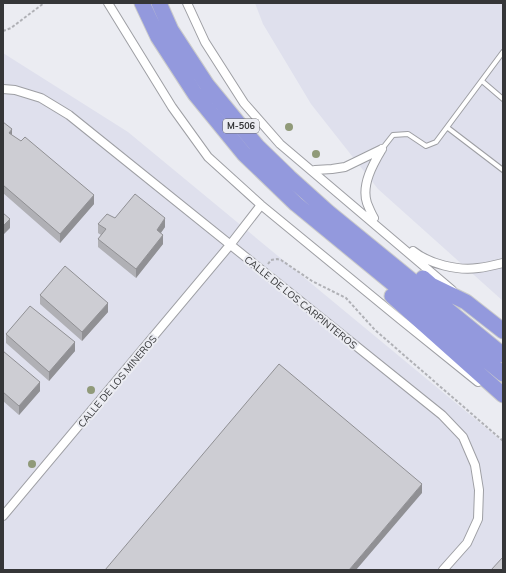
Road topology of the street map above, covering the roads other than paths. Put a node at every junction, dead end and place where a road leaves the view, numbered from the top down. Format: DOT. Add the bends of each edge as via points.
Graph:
graph roads {
  1 [pos="108,3"];
  2 [pos="142,3"];
  3 [pos="158,3"];
  4 [pos="187,3"];
  5 [pos="503,52"];
  6 [pos="482,82"];
  7 [pos="3,90"];
  8 [pos="503,99"];
  9 [pos="448,128"];
  10 [pos="280,144"];
  11 [pos="382,149"];
  12 [pos="315,170"];
  13 [pos="503,170"];
  14 [pos="296,204"];
  15 [pos="261,205"];
  16 [pos="374,218"];
  17 [pos="349,229"];
  18 [pos="230,245"];
  19 [pos="503,264"];
  20 [pos="466,302"];
  21 [pos="503,331"];
  22 [pos="503,355"];
  23 [pos="503,374"];
  24 [pos="503,395"];
  25 [pos="503,402"];
  26 [pos="3,516"];
  27 [pos="443,570"];
  1 -- 15 [label="street" via="172,107 208,157"];
  2 -- 14 [label="highway, M-506" via="158,37 196,94 244,154"];
  3 -- 17 [label="highway, M-506" via="171,30 207,85 258,146 294,182"];
  4 -- 10 [label="street" via="205,42 244,104"];
  5 -- 6 [label="lane"];
  6 -- 8 [label="lane"];
  6 -- 9 [label="lane"];
  7 -- 18 [label="street, CALLE DE LOS CARPINTEROS" via="16,90 41,98 69,115"];
  9 -- 11 [label="lane" via="436,142 426,146 408,134 393,135"];
  9 -- 13 [label="lane"];
  10 -- 12 [label="street"];
  10 -- 20 [label="street"];
  11 -- 12 [label="street" via="345,166"];
  11 -- 16 [label="street" via="370,171 366,188 366,202"];
  12 -- 16 [label="street"];
  14 -- 23 [label="highway, M-506"];
  14 -- 24 [label="highway" via="316,231"];
  15 -- 18 [label="street, CALLE DE LOS MINEROS"];
  15 -- 25 [label="street"];
  16 -- 19 [label="street" via="416,254 443,266 477,268"];
  17 -- 20 [label="highway" via="405,264 432,285"];
  17 -- 22 [label="highway, M-506"];
  18 -- 26 [label="street, CALLE DE LOS MINEROS"];
  18 -- 27 [label="street, CALLE DE LOS CARPINTEROS" via="442,415 463,437 475,465 479,490 478,519 467,543"];
  20 -- 21 [label="highway"];
}
